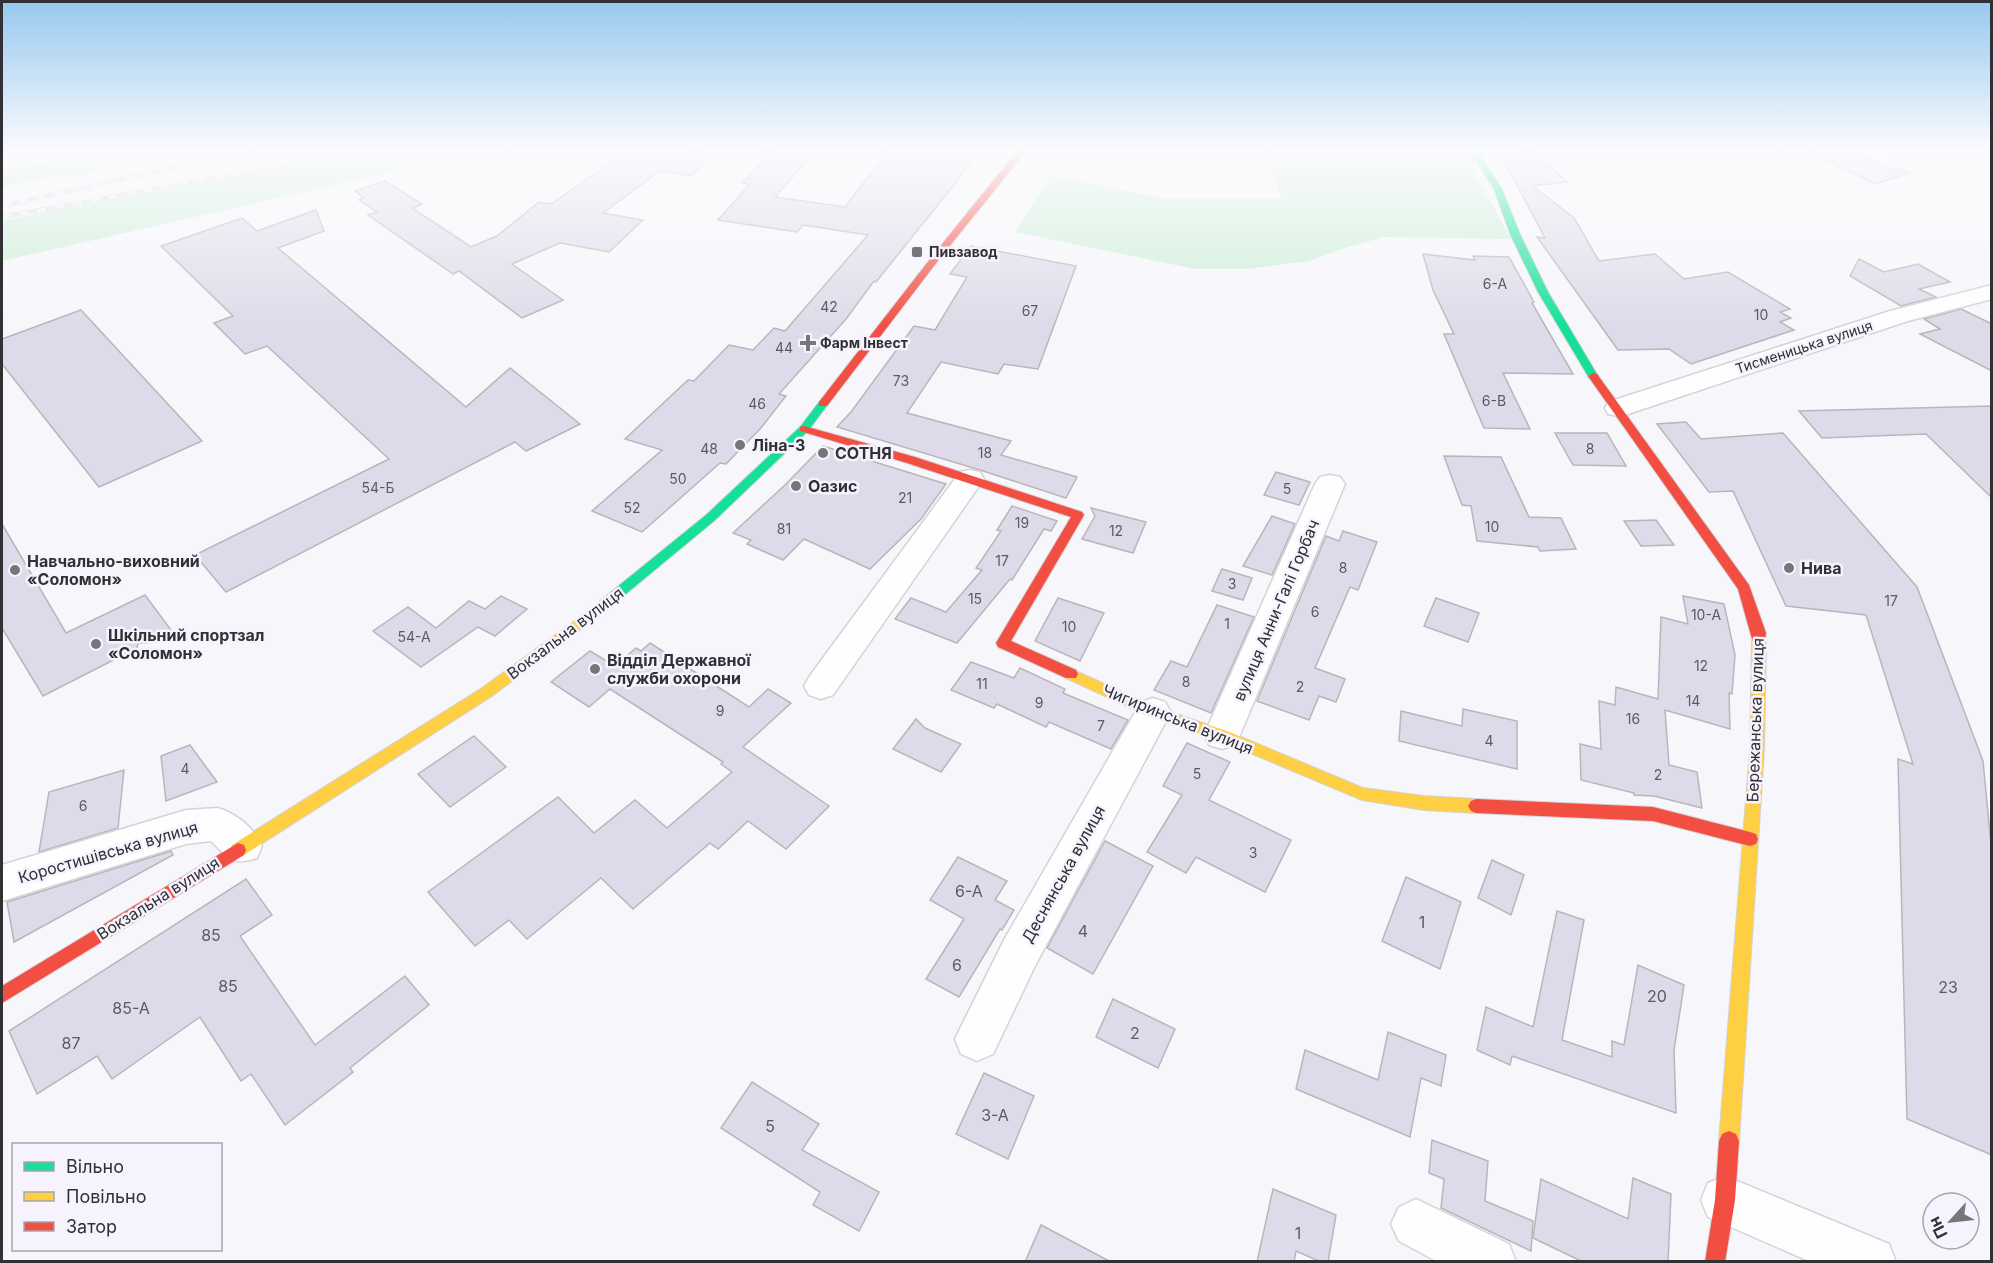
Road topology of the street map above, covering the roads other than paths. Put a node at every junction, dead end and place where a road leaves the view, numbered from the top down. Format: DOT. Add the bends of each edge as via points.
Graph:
graph roads {
  1 [pos="975,209"];
  2 [pos="1506,209"];
  3 [pos="1992,292"];
  4 [pos="1618,408"];
  5 [pos="804,429"];
  6 [pos="970,479"];
  7 [pos="1330,484"];
  8 [pos="821,686"];
  9 [pos="1153,712"];
  10 [pos="1222,735"];
  11 [pos="1750,839"];
  12 [pos="243,846"];
  13 [pos="2,883"];
  14 [pos="2,995"];
  15 [pos="977,1039"];
  16 [pos="1725,1200"];
  17 [pos="1416,1224"];
  18 [pos="1491,1262"];
  19 [pos="1715,1262"];
  20 [pos="1871,1262"];
  1 -- 5 [label="street, Вокзальна вулиця"];
  2 -- 4 [label="street, Бережанська вулиця" via="1543,292 1591,374"];
  3 -- 4 [label="street, Тисменицька вулиця" via="1899,316"];
  4 -- 11 [label="street, Бережанська вулиця" via="1744,588 1759,633 1757,749"];
  5 -- 6 [label="street, Чигиринська вулиця"];
  5 -- 12 [label="street, Вокзальна вулиця" via="710,518 584,622 487,692"];
  6 -- 8 [label="street"];
  6 -- 9 [label="street, Чигиринська вулиця" via="1078,515 1003,643"];
  7 -- 10 [label="street, вулиця Анни-Галі Горбач"];
  9 -- 10 [label="street, Чигиринська вулиця"];
  9 -- 15 [label="street, Деснянська вулиця" via="1019,954"];
  10 -- 11 [label="street, Чигиринська вулиця" via="1362,794 1424,803 1653,814"];
  11 -- 16 [label="street, Бережанська вулиця"];
  12 -- 13 [label="street, Коростишівська вулиця" via="218,824 186,827"];
  12 -- 14 [label="street, Вокзальна вулиця"];
  16 -- 19 [label="street, Бережанська вулиця"];
  16 -- 20 [label="street"];
  17 -- 18 [label="street"];
}
